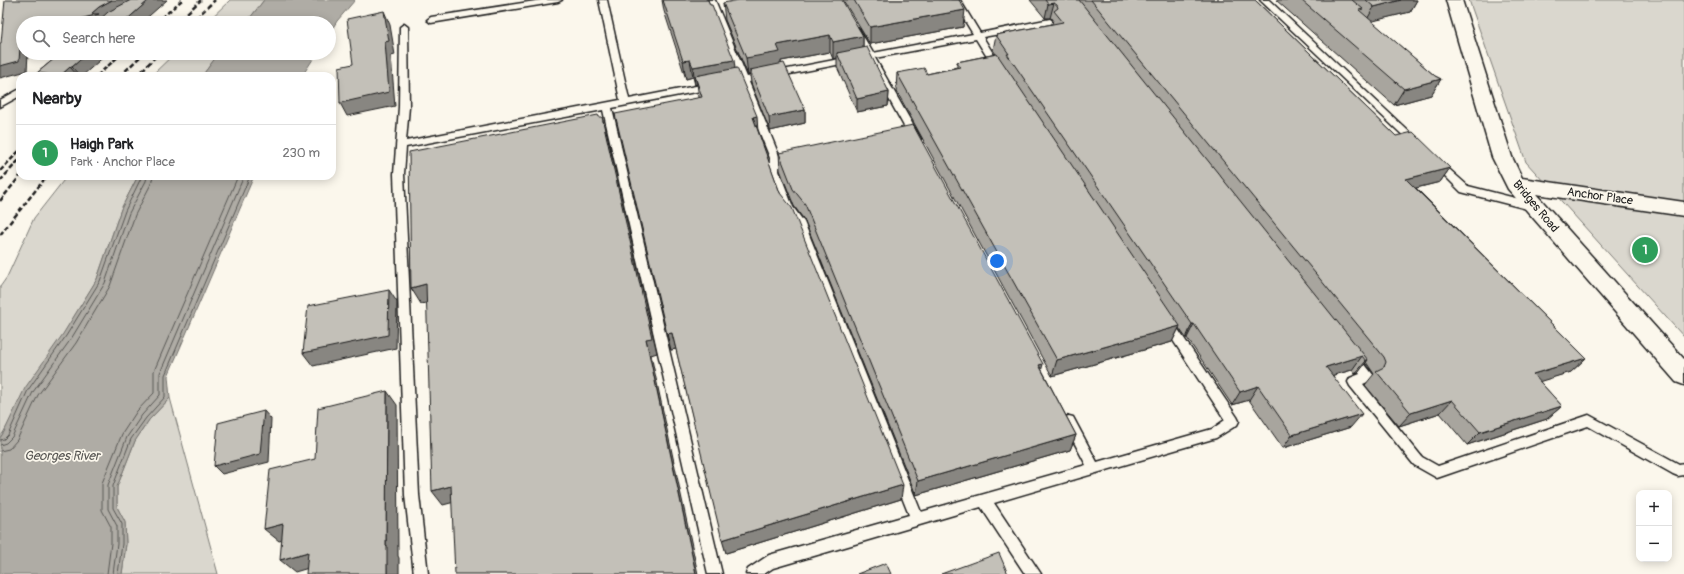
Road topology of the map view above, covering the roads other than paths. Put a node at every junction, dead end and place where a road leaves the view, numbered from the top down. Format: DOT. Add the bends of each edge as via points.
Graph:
graph roads {
  1 [pos="558,0"];
  2 [pos="603,0"];
  3 [pos="711,0"];
  4 [pos="956,0"];
  5 [pos="1264,0"];
  6 [pos="1454,0"];
  7 [pos="849,19"];
  8 [pos="431,20"];
  9 [pos="1050,22"];
  10 [pos="404,27"];
  11 [pos="979,35"];
  12 [pos="871,56"];
  13 [pos="1005,78"];
  14 [pos="743,80"];
  15 [pos="16,94"];
  16 [pos="625,103"];
  17 [pos="0,104"];
  18 [pos="607,106"];
  19 [pos="401,145"];
  20 [pos="921,148"];
  21 [pos="1515,184"];
  22 [pos="1536,207"];
  23 [pos="1684,209"];
  24 [pos="1163,315"];
  25 [pos="1344,346"];
  26 [pos="1684,375"];
  27 [pos="1064,412"];
  28 [pos="1094,468"];
  29 [pos="1684,469"];
  30 [pos="984,500"];
  31 [pos="916,519"];
  32 [pos="421,574"];
  33 [pos="715,574"];
  34 [pos="753,574"];
  35 [pos="1034,574"];
  1 -- 8 [label="lane"];
  2 -- 16 [label="lane"];
  3 -- 14 [label="lane"];
  4 -- 11 [label="lane"];
  5 -- 22 [label="lane" via="1465,189"];
  6 -- 21 [label="street, Bridges Road" via="1502,157"];
  7 -- 12 [label="lane"];
  9 -- 11 [label="lane"];
  10 -- 19 [label="lane" via="404,107"];
  11 -- 12 [label="lane"];
  11 -- 13 [label="lane"];
  12 -- 14 [label="lane"];
  12 -- 20 [label="lane" via="910,135"];
  14 -- 16 [label="lane"];
  14 -- 31 [label="lane" via="778,164 774,171 788,209 799,222"];
  15 -- 17 [label="lane"];
  16 -- 18 [label="lane"];
  18 -- 19 [label="lane"];
  18 -- 33 [label="lane"];
  19 -- 32 [label="lane" via="399,174 412,487"];
  21 -- 22 [label="street, Bridges Road"];
  21 -- 23 [label="street, Anchor Place"];
  22 -- 26 [label="street, Bridges Road"];
  24 -- 28 [label="lane" via="1233,420 1216,433"];
  25 -- 29 [label="lane" via="1368,376 1354,382 1418,461 1436,472 1589,420 1678,470"];
  27 -- 28 [label="lane"];
  28 -- 30 [label="lane"];
  30 -- 31 [label="lane"];
  30 -- 35 [label="lane"];
  31 -- 34 [label="lane" via="769,562"];
}
